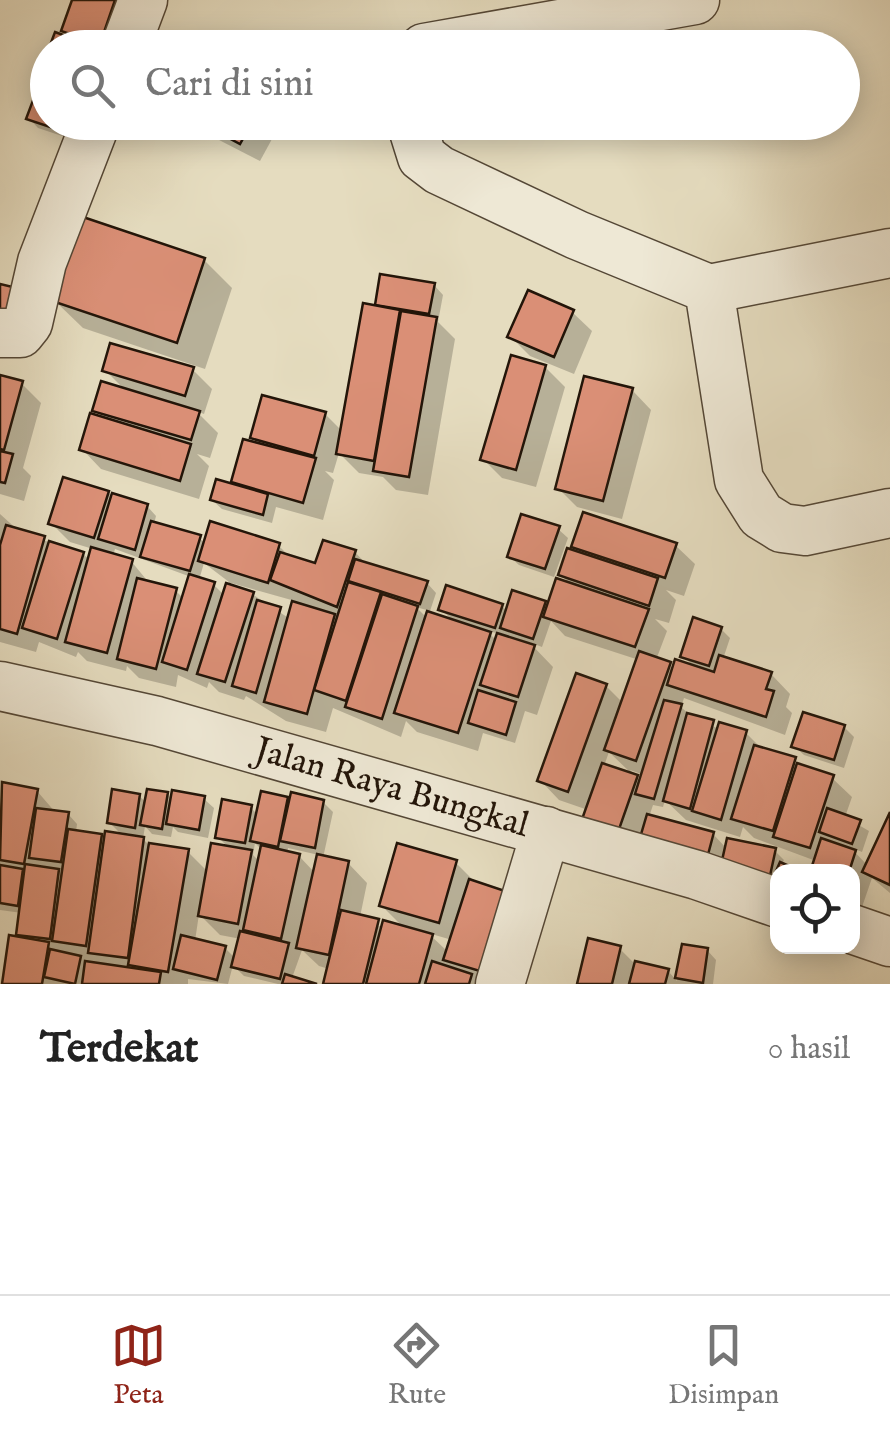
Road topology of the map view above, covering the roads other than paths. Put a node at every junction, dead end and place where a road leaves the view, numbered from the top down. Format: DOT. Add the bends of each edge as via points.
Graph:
graph roads {
  1 [pos="143,0"];
  2 [pos="695,0"];
  3 [pos="132,30"];
  4 [pos="526,30"];
  5 [pos="89,140"];
  6 [pos="417,140"];
  7 [pos="890,253"];
  8 [pos="709,289"];
  9 [pos="0,333"];
  10 [pos="890,513"];
  11 [pos="0,686"];
  12 [pos="546,832"];
  13 [pos="770,901"];
  14 [pos="860,932"];
  15 [pos="890,942"];
  16 [pos="500,984"];
  1 -- 3 [label="street"];
  2 -- 4 [label="street"];
  5 -- 9 [label="street" via="42,262 28,323 20,333"];
  6 -- 8 [label="street" via="422,157 438,170"];
  7 -- 8 [label="street"];
  8 -- 10 [label="street" via="739,480 762,515 782,528 805,530"];
  11 -- 12 [label="street, Jalan Raya Bungkal" via="157,721"];
  12 -- 13 [label="street, Jalan Raya Bungkal"];
  12 -- 16 [label="street"];
  14 -- 15 [label="street"];
}
